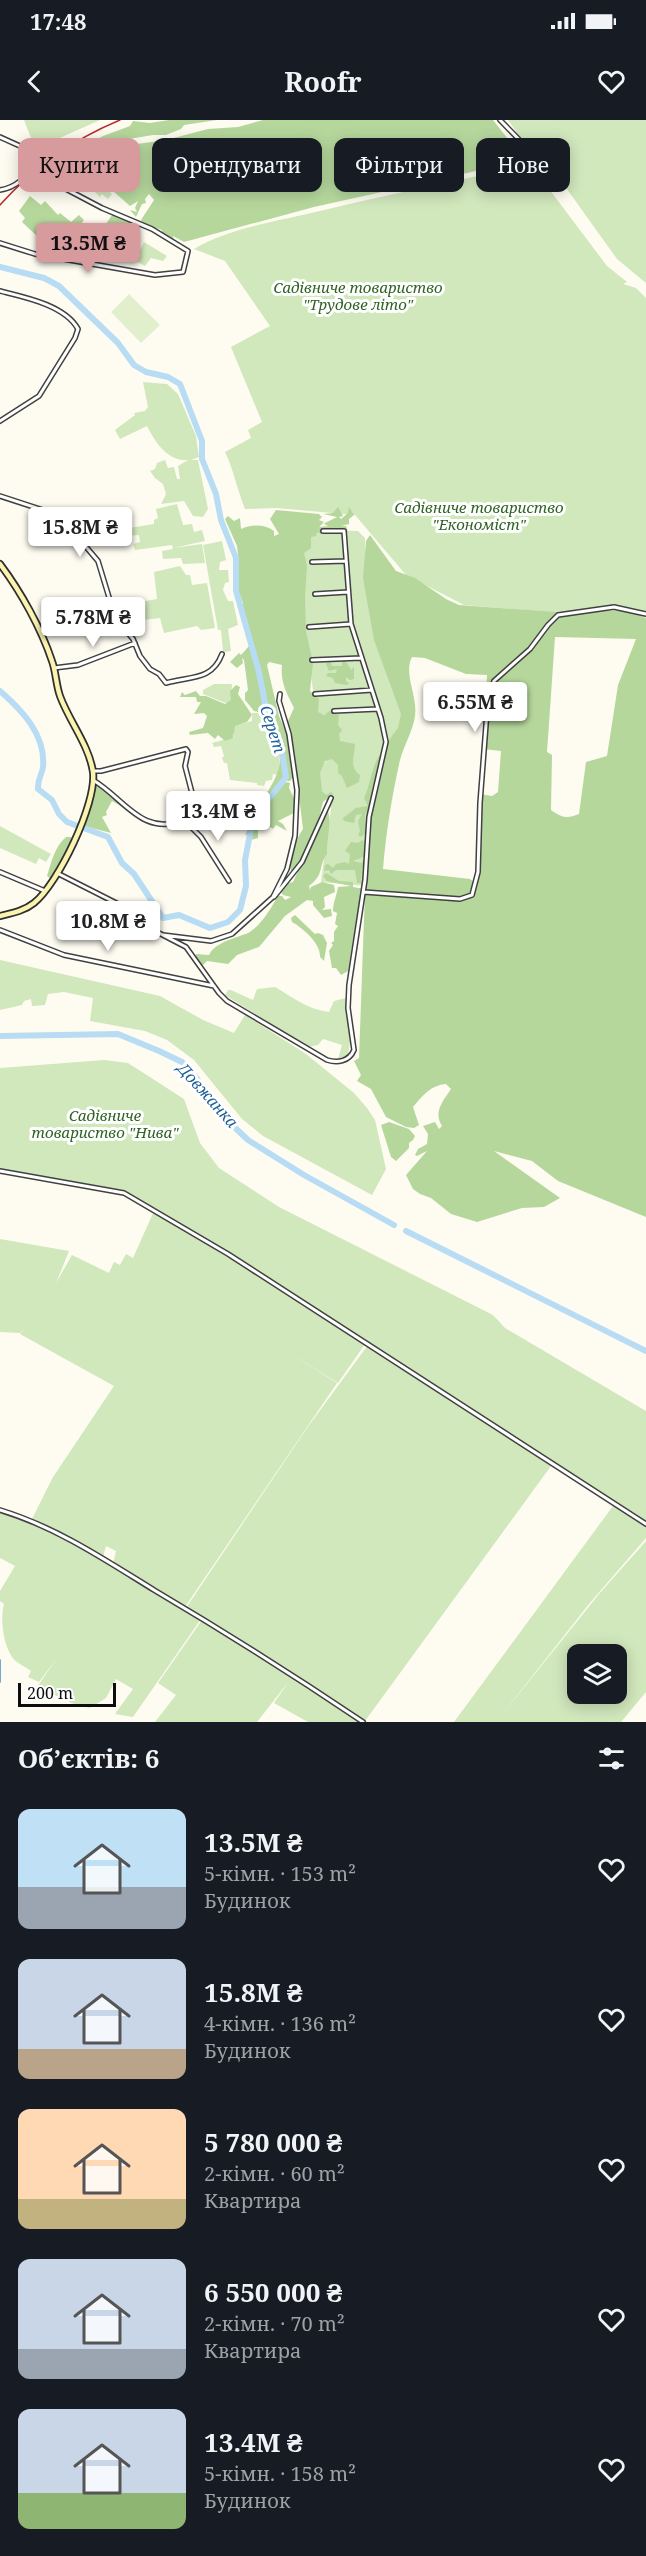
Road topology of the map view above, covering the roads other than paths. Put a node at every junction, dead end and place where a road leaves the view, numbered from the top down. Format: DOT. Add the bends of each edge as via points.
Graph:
graph roads {
  1 [pos="500,120"];
  2 [pos="0,137"];
  3 [pos="518,138"];
  4 [pos="0,190"];
  5 [pos="72,192"];
  6 [pos="0,243"];
  7 [pos="0,291"];
  8 [pos="0,421"];
  9 [pos="0,496"];
  10 [pos="323,531"];
  11 [pos="346,561"];
  12 [pos="312,562"];
  13 [pos="1,566"];
  14 [pos="348,592"];
  15 [pos="315,594"];
  16 [pos="646,614"];
  17 [pos="351,624"];
  18 [pos="309,627"];
  19 [pos="135,643"];
  20 [pos="222,654"];
  21 [pos="361,658"];
  22 [pos="312,660"];
  23 [pos="54,668"];
  24 [pos="372,690"];
  25 [pos="280,694"];
  26 [pos="315,694"];
  27 [pos="378,709"];
  28 [pos="334,711"];
  29 [pos="93,771"];
  30 [pos="93,780"];
  31 [pos="331,798"];
  32 [pos="184,820"];
  33 [pos="0,872"];
  34 [pos="57,873"];
  35 [pos="229,881"];
  36 [pos="45,891"];
  37 [pos="364,892"];
  38 [pos="269,901"];
  39 [pos="0,916"];
  40 [pos="0,930"];
  41 [pos="163,935"];
  42 [pos="214,986"];
  43 [pos="0,1171"];
  44 [pos="0,1510"];
  45 [pos="646,1524"];
  46 [pos="363,1722"];
  1 -- 3 [label="street"];
  2 -- 4 [label="street" via="31,151 35,162 13,187"];
  5 -- 6 [label="street" via="152,229 188,251 183,272 155,275 35,254"];
  7 -- 8 [label="street" via="38,300 78,329 39,396"];
  9 -- 19 [label="street" via="49,512 65,522 98,561 115,618"];
  10 -- 11 [label="street" via="344,531"];
  11 -- 12 [label="street"];
  11 -- 14 [label="street"];
  13 -- 23 [label="street" via="28,610"];
  14 -- 15 [label="street"];
  14 -- 17 [label="street"];
  16 -- 37 [label="street" via="614,607 558,615 530,650 494,681 488,699 478,872 472,895 460,899"];
  17 -- 18 [label="street"];
  17 -- 21 [label="street"];
  19 -- 20 [label="street" via="150,669 166,683 205,676"];
  19 -- 23 [label="street" via="78,665"];
  21 -- 22 [label="street"];
  21 -- 24 [label="street"];
  23 -- 29 [label="street" via="60,696"];
  24 -- 26 [label="street"];
  24 -- 27 [label="street"];
  25 -- 38 [label="street" via="296,777 297,816 287,869"];
  27 -- 28 [label="street"];
  27 -- 37 [label="street" via="386,746 369,817"];
  29 -- 30 [label="street"];
  29 -- 32 [label="street" via="187,750 185,766 192,793"];
  30 -- 32 [label="street" via="152,824"];
  30 -- 34 [label="street" via="76,838"];
  31 -- 38 [label="street" via="302,862"];
  32 -- 35 [label="street" via="201,837"];
  33 -- 36 [label="street"];
  34 -- 36 [label="street"];
  34 -- 41 [label="street" via="134,912"];
  36 -- 39 [label="street" via="26,909"];
  37 -- 42 [label="street" via="349,996 354,1050 347,1059 327,1060 227,1001"];
  38 -- 41 [label="street" via="240,929 220,940"];
  40 -- 42 [label="street" via="64,955"];
  41 -- 42 [label="street" via="186,946"];
  43 -- 45 [label="street" via="115,1190 167,1216"];
  44 -- 46 [label="street" via="31,1520 88,1550"];
}
